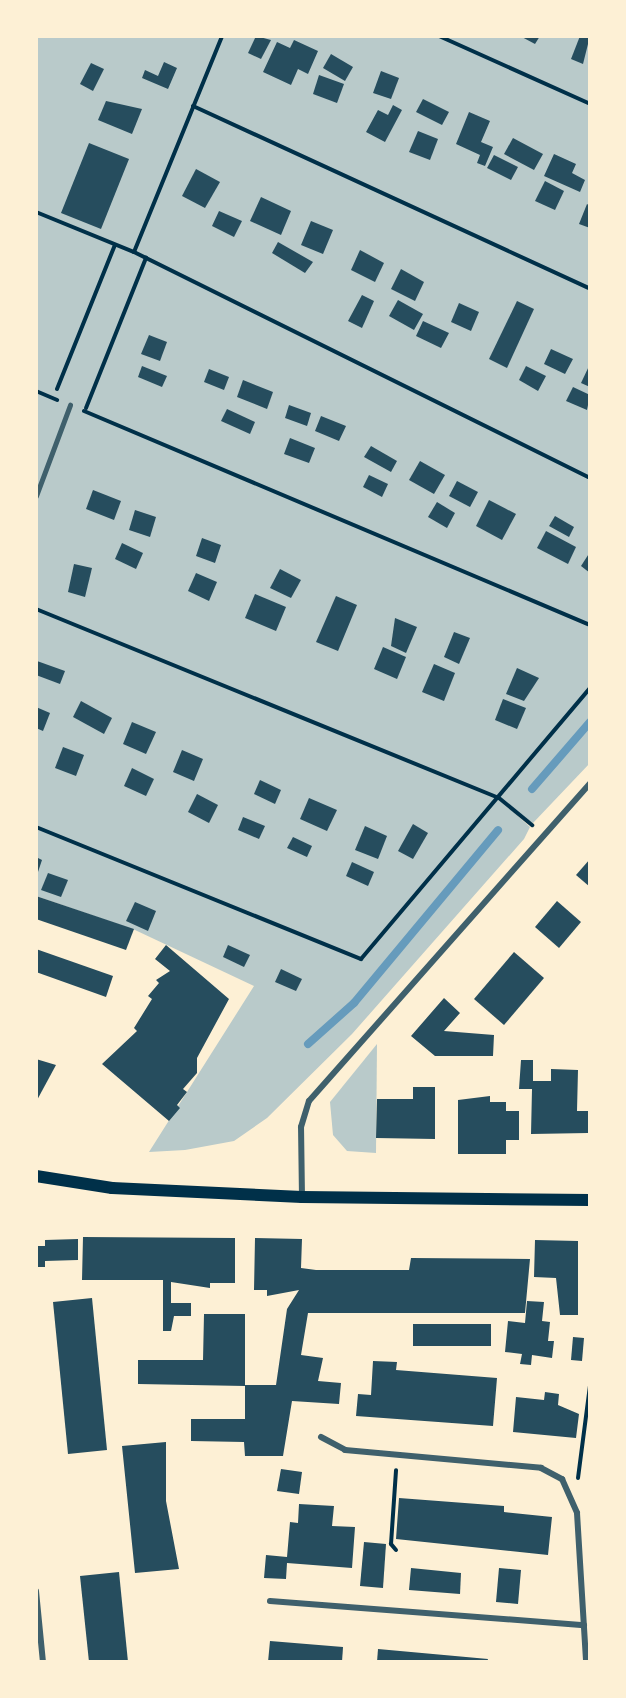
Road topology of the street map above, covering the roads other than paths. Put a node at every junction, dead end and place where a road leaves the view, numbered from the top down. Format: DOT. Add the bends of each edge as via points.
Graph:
graph roads {
  1 [pos="70,405"];
  2 [pos="36,496"];
  3 [pos="590,783"];
  4 [pos="36,1176"];
  5 [pos="302,1197"];
  6 [pos="590,1200"];
  7 [pos="321,1437"];
  8 [pos="36,1591"];
  9 [pos="270,1601"];
  10 [pos="584,1624"];
  11 [pos="43,1662"];
  12 [pos="586,1662"];
  1 -- 2 [label="lane"];
  3 -- 5 [label="street" via="309,1101 301,1127"];
  4 -- 5 [label="main road" via="112,1188"];
  5 -- 6 [label="main road"];
  7 -- 10 [label="street" via="345,1450 541,1468 570,1488 578,1513"];
  8 -- 11 [label="street"];
  9 -- 10 [label="street"];
  10 -- 12 [label="street"];
}
